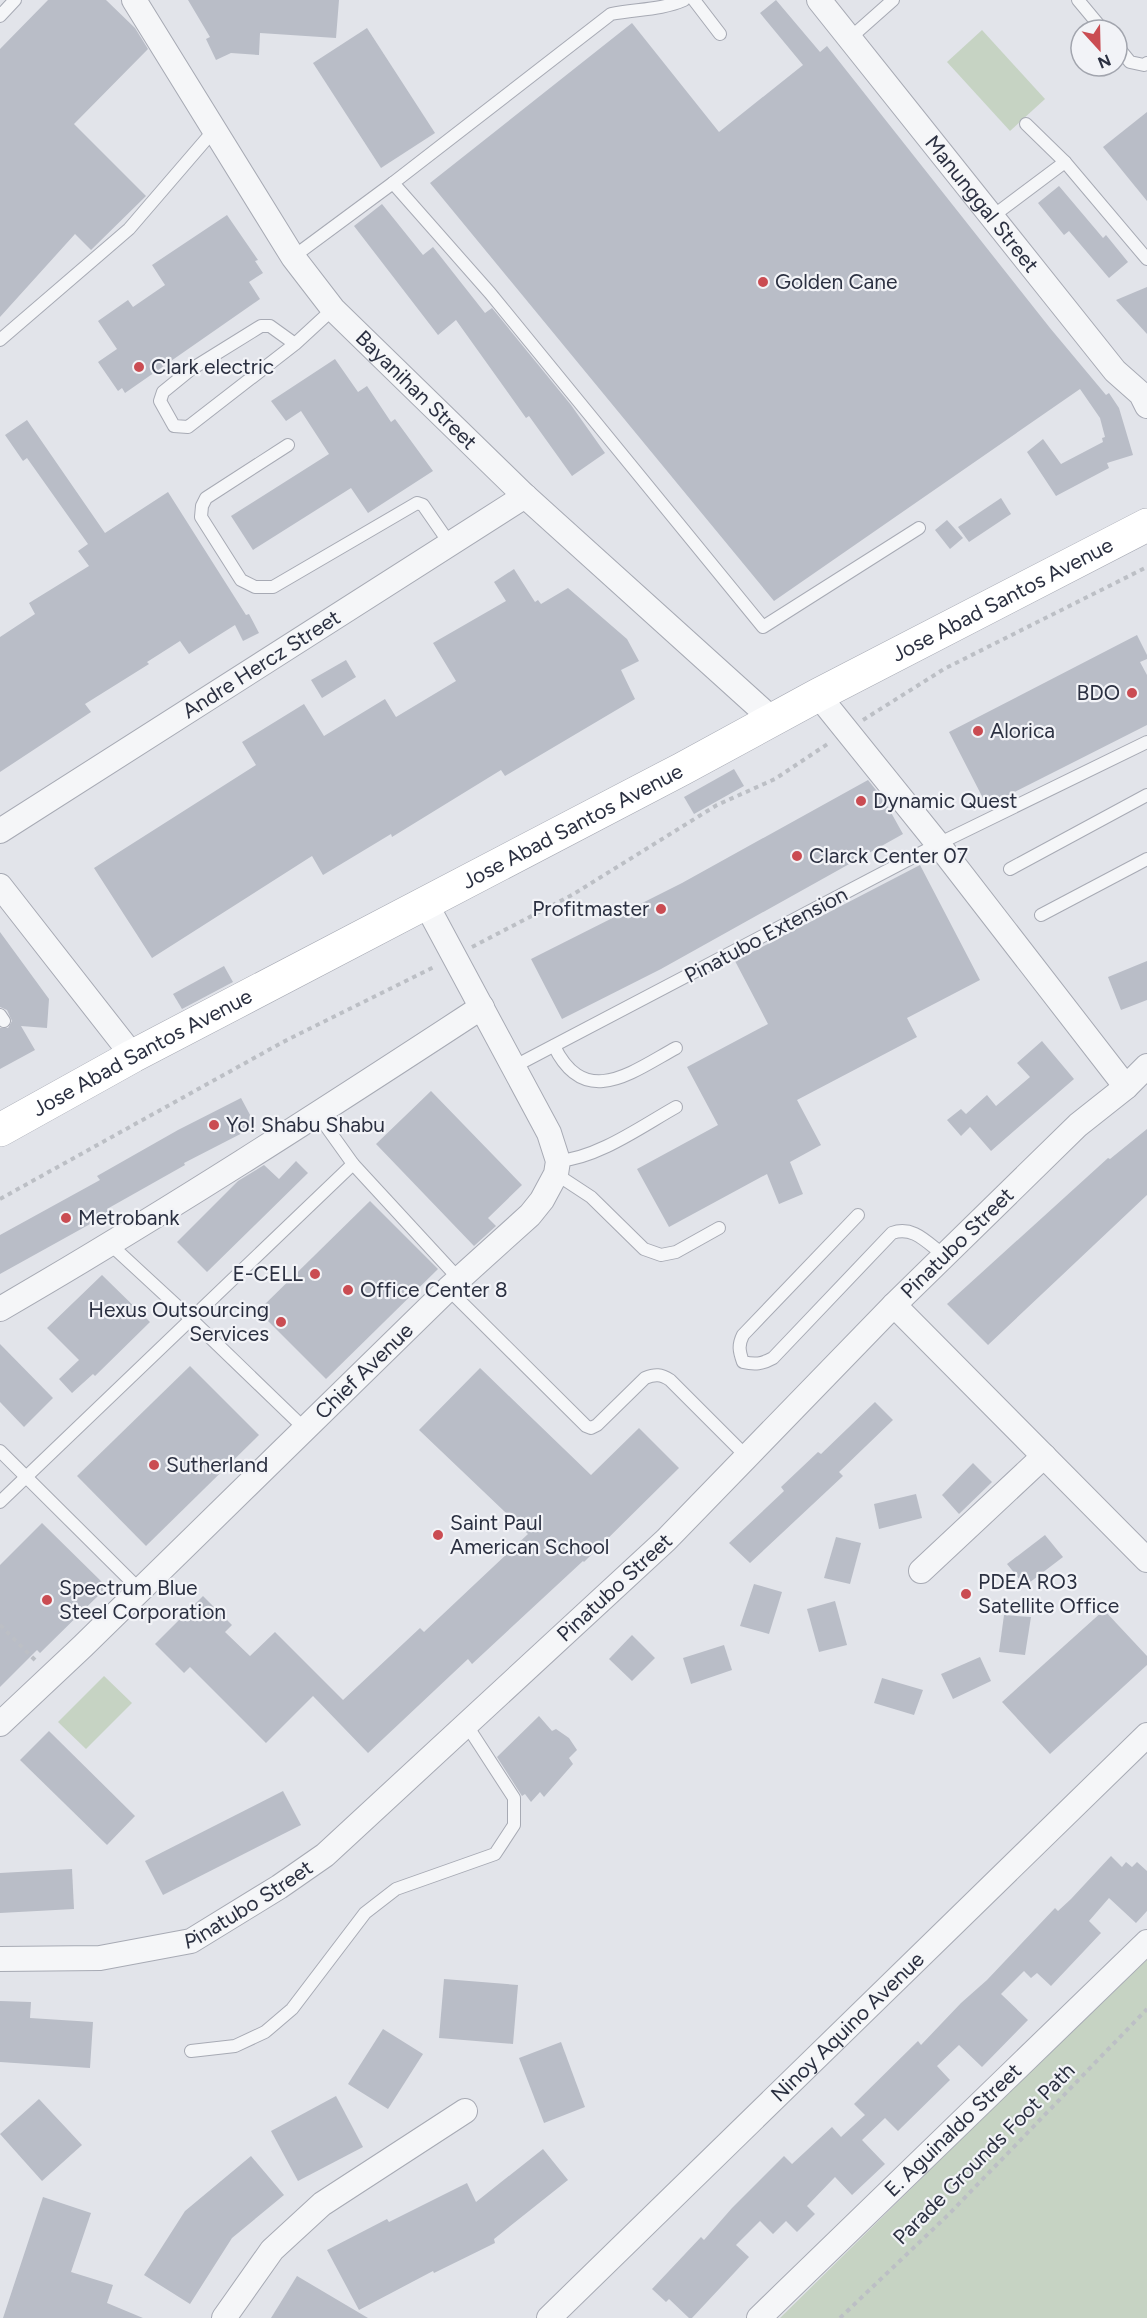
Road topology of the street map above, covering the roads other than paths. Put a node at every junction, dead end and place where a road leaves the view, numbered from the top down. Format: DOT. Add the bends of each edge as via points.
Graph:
graph roads {
  1 [pos="15,0"];
  2 [pos="134,0"];
  3 [pos="684,0"];
  4 [pos="694,0"];
  5 [pos="819,0"];
  6 [pos="893,0"];
  7 [pos="1078,0"];
  8 [pos="0,16"];
  9 [pos="1093,18"];
  10 [pos="720,34"];
  11 [pos="849,39"];
  12 [pos="1129,60"];
  13 [pos="1147,63"];
  14 [pos="1026,124"];
  15 [pos="215,129"];
  16 [pos="1065,162"];
  17 [pos="393,183"];
  18 [pos="993,216"];
  19 [pos="293,257"];
  20 [pos="1147,260"];
  21 [pos="333,309"];
  22 [pos="0,340"];
  23 [pos="295,344"];
  24 [pos="1147,406"];
  25 [pos="288,445"];
  26 [pos="525,496"];
  27 [pos="1147,525"];
  28 [pos="919,528"];
  29 [pos="450,544"];
  30 [pos="818,696"];
  31 [pos="773,720"];
  32 [pos="1147,742"];
  33 [pos="1147,795"];
  34 [pos="0,831"];
  35 [pos="938,844"];
  36 [pos="1147,858"];
  37 [pos="1010,869"];
  38 [pos="0,886"];
  39 [pos="426,904"];
  40 [pos="1041,915"];
  41 [pos="482,1007"];
  42 [pos="554,1046"];
  43 [pos="676,1048"];
  44 [pos="133,1056"];
  45 [pos="515,1066"];
  46 [pos="1147,1066"];
  47 [pos="1126,1087"];
  48 [pos="676,1107"];
  49 [pos="318,1115"];
  50 [pos="0,1130"];
  51 [pos="353,1164"];
  52 [pos="557,1168"];
  53 [pos="858,1215"];
  54 [pos="719,1228"];
  55 [pos="111,1245"];
  56 [pos="945,1256"];
  57 [pos="453,1284"];
  58 [pos="894,1305"];
  59 [pos="0,1309"];
  60 [pos="190,1318"];
  61 [pos="304,1428"];
  62 [pos="0,1451"];
  63 [pos="1044,1456"];
  64 [pos="747,1457"];
  65 [pos="26,1478"];
  66 [pos="0,1502"];
  67 [pos="1147,1560"];
  68 [pos="921,1571"];
  69 [pos="140,1590"];
  70 [pos="0,1724"];
  71 [pos="466,1724"];
  72 [pos="1147,1735"];
  73 [pos="1147,1942"];
  74 [pos="0,1959"];
  75 [pos="191,2051"];
  76 [pos="465,2111"];
  77 [pos="224,2318"];
  78 [pos="549,2318"];
  79 [pos="759,2318"];
  1 -- 8 [label="lane"];
  2 -- 15 [label="street, Bayanihan Street"];
  3 -- 17 [label="lane" via="669,6 611,14"];
  4 -- 10 [label="lane"];
  5 -- 11 [label="street, Manunggal Street"];
  6 -- 11 [label="lane"];
  7 -- 9 [label="lane"];
  11 -- 18 [label="street, Manunggal Street"];
  12 -- 13 [label="lane"];
  14 -- 16 [label="lane"];
  15 -- 19 [label="street, Bayanihan Street"];
  15 -- 22 [label="lane" via="129,229"];
  16 -- 18 [label="lane"];
  16 -- 20 [label="lane"];
  17 -- 19 [label="lane"];
  17 -- 28 [label="lane" via="498,302 763,627"];
  18 -- 24 [label="street, Manunggal Street"];
  19 -- 21 [label="street, Bayanihan Street"];
  21 -- 23 [label="lane"];
  21 -- 26 [label="street, Bayanihan Street"];
  23 -- 23 [label="lane" via="270,326 261,326 190,370 163,392 160,401 174,426 188,427"];
  25 -- 29 [label="lane" via="206,498 202,506 201,517 241,580 255,587 273,587 417,503 423,505"];
  26 -- 29 [label="street, Andre Hercz Street"];
  26 -- 31 [label="street, Bayanihan Street"];
  27 -- 30 [label="main road, Jose Abad Santos Avenue"];
  29 -- 34 [label="street, Andre Hercz Street"];
  30 -- 31 [label="main road, Jose Abad Santos Avenue"];
  30 -- 35 [label="street"];
  31 -- 39 [label="main road, Jose Abad Santos Avenue"];
  32 -- 35 [label="lane, Pinatubo Extension"];
  33 -- 37 [label="lane"];
  35 -- 42 [label="lane, Pinatubo Extension"];
  35 -- 47 [label="street"];
  36 -- 40 [label="lane"];
  38 -- 44 [label="street"];
  39 -- 41 [label="street"];
  39 -- 44 [label="main road, Jose Abad Santos Avenue"];
  41 -- 45 [label="street"];
  41 -- 49 [label="street"];
  42 -- 43 [label="lane" via="562,1062 592,1082 627,1075"];
  42 -- 45 [label="lane, Pinatubo Extension"];
  44 -- 50 [label="main road, Jose Abad Santos Avenue"];
  45 -- 52 [label="street" via="549,1133"];
  46 -- 47 [label="street, Pinatubo Street"];
  47 -- 56 [label="street, Pinatubo Street" via="1078,1125"];
  48 -- 52 [label="lane"];
  49 -- 51 [label="lane"];
  49 -- 55 [label="street"];
  51 -- 57 [label="lane"];
  51 -- 60 [label="lane"];
  52 -- 54 [label="lane" via="644,1249 661,1256"];
  52 -- 57 [label="street, Chief Avenue" via="530,1215"];
  53 -- 56 [label="lane" via="743,1335 739,1352 744,1362 763,1364 773,1358 892,1233 910,1230"];
  55 -- 59 [label="street"];
  55 -- 60 [label="lane"];
  56 -- 58 [label="street, Pinatubo Street"];
  57 -- 61 [label="street, Chief Avenue"];
  57 -- 64 [label="lane" via="586,1426 597,1425 645,1378 662,1375"];
  58 -- 63 [label="street"];
  58 -- 64 [label="street, Pinatubo Street"];
  60 -- 61 [label="lane"];
  60 -- 65 [label="lane"];
  61 -- 69 [label="street, Chief Avenue"];
  62 -- 65 [label="lane"];
  63 -- 67 [label="street"];
  63 -- 68 [label="street"];
  64 -- 71 [label="street, Pinatubo Street" via="666,1540"];
  65 -- 66 [label="lane"];
  65 -- 69 [label="lane"];
  69 -- 70 [label="street, Chief Avenue"];
  71 -- 74 [label="street, Pinatubo Street" via="325,1855 191,1941 100,1958"];
  71 -- 75 [label="lane" via="514,1798 514,1825 495,1854 396,1889 365,1913 292,2009 265,2032 234,2046"];
  72 -- 78 [label="street, Ninoy Aquino Avenue"];
  73 -- 79 [label="street, E. Aguinaldo Street"];
  76 -- 77 [label="street" via="322,2204 272,2250"];
}
